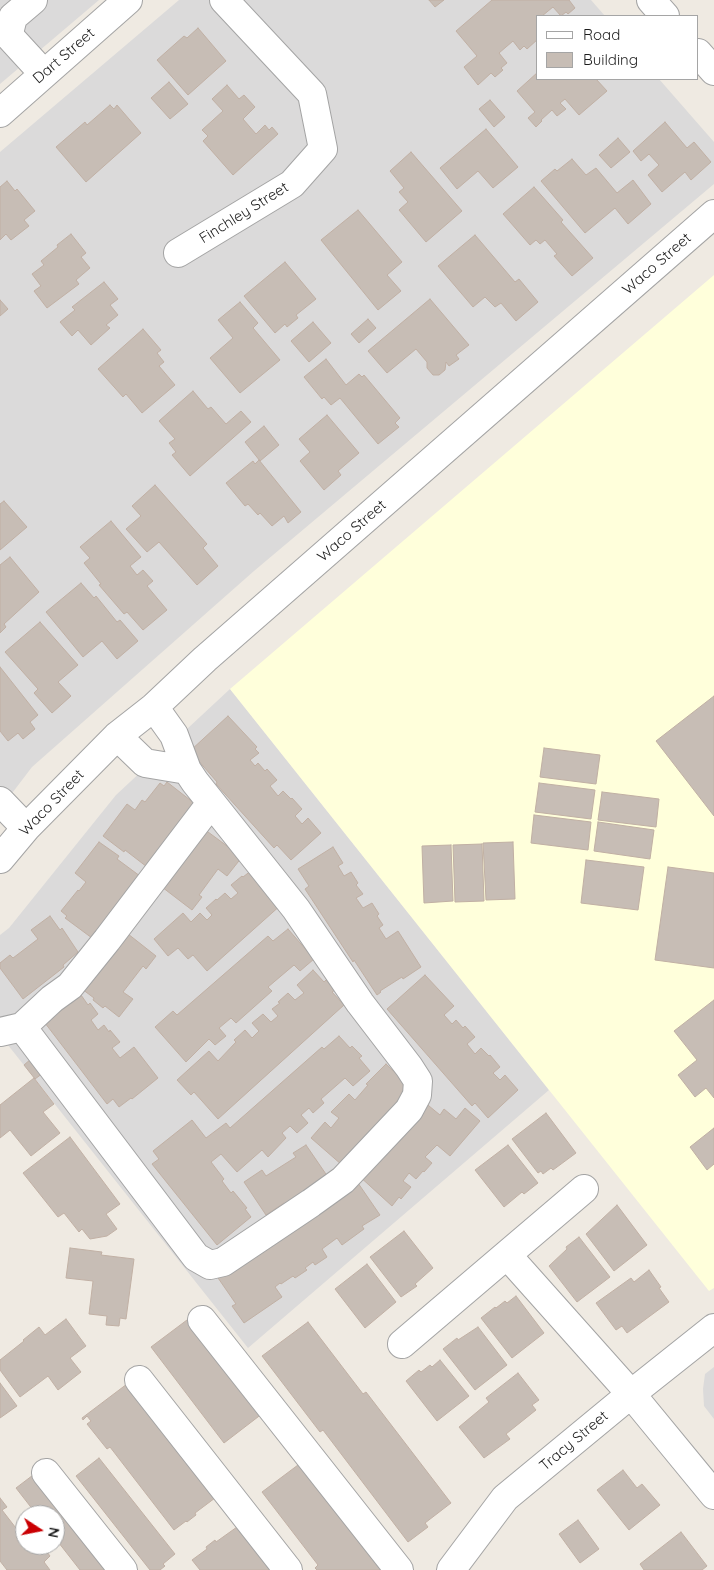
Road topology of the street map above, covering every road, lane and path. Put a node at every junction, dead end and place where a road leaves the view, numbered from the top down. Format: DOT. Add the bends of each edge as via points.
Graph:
graph roads {
  1 [pos="33,0"];
  2 [pos="128,0"];
  3 [pos="224,0"];
  4 [pos="651,0"];
  5 [pos="664,15"];
  6 [pos="699,54"];
  7 [pos="714,71"];
  8 [pos="44,74"];
  9 [pos="0,113"];
  10 [pos="714,214"];
  11 [pos="178,253"];
  12 [pos="154,706"];
  13 [pos="117,736"];
  14 [pos="187,770"];
  15 [pos="0,802"];
  16 [pos="212,803"];
  17 [pos="26,828"];
  18 [pos="0,859"];
  19 [pos="11,1029"];
  20 [pos="584,1189"];
  21 [pos="507,1255"];
  22 [pos="202,1320"];
  23 [pos="714,1328"];
  24 [pos="402,1344"];
  25 [pos="138,1380"];
  26 [pos="631,1394"];
  27 [pos="46,1473"];
  28 [pos="714,1496"];
  29 [pos="123,1570"];
  30 [pos="288,1570"];
  31 [pos="399,1570"];
  32 [pos="451,1570"];
  1 -- 8 [label="street" via="12,17 10,37"];
  2 -- 8 [label="street, Dart Street"];
  3 -- 11 [label="street, Finchley Street" via="312,94 323,150 292,184"];
  4 -- 5 [label="street"];
  6 -- 7 [label="street"];
  8 -- 9 [label="street, Dart Street"];
  10 -- 12 [label="street, Waco Street"];
  12 -- 13 [label="street, Waco Street"];
  12 -- 14 [label="street" via="174,735"];
  13 -- 14 [label="street" via="145,763"];
  13 -- 17 [label="street, Waco Street"];
  14 -- 16 [label="street"];
  15 -- 17 [label="street"];
  16 -- 19 [label="street" via="70,986"];
  16 -- 19 [label="street" via="296,910 418,1081 417,1095 409,1110 343,1180 223,1262 210,1265 196,1257"];
  17 -- 18 [label="street, Waco Street"];
  20 -- 21 [label="street"];
  21 -- 24 [label="street"];
  21 -- 26 [label="street"];
  22 -- 31 [label="street"];
  23 -- 26 [label="street, Tracy Street"];
  25 -- 30 [label="street"];
  26 -- 28 [label="street"];
  26 -- 32 [label="street, Tracy Street" via="505,1498"];
  27 -- 29 [label="street"];
}
